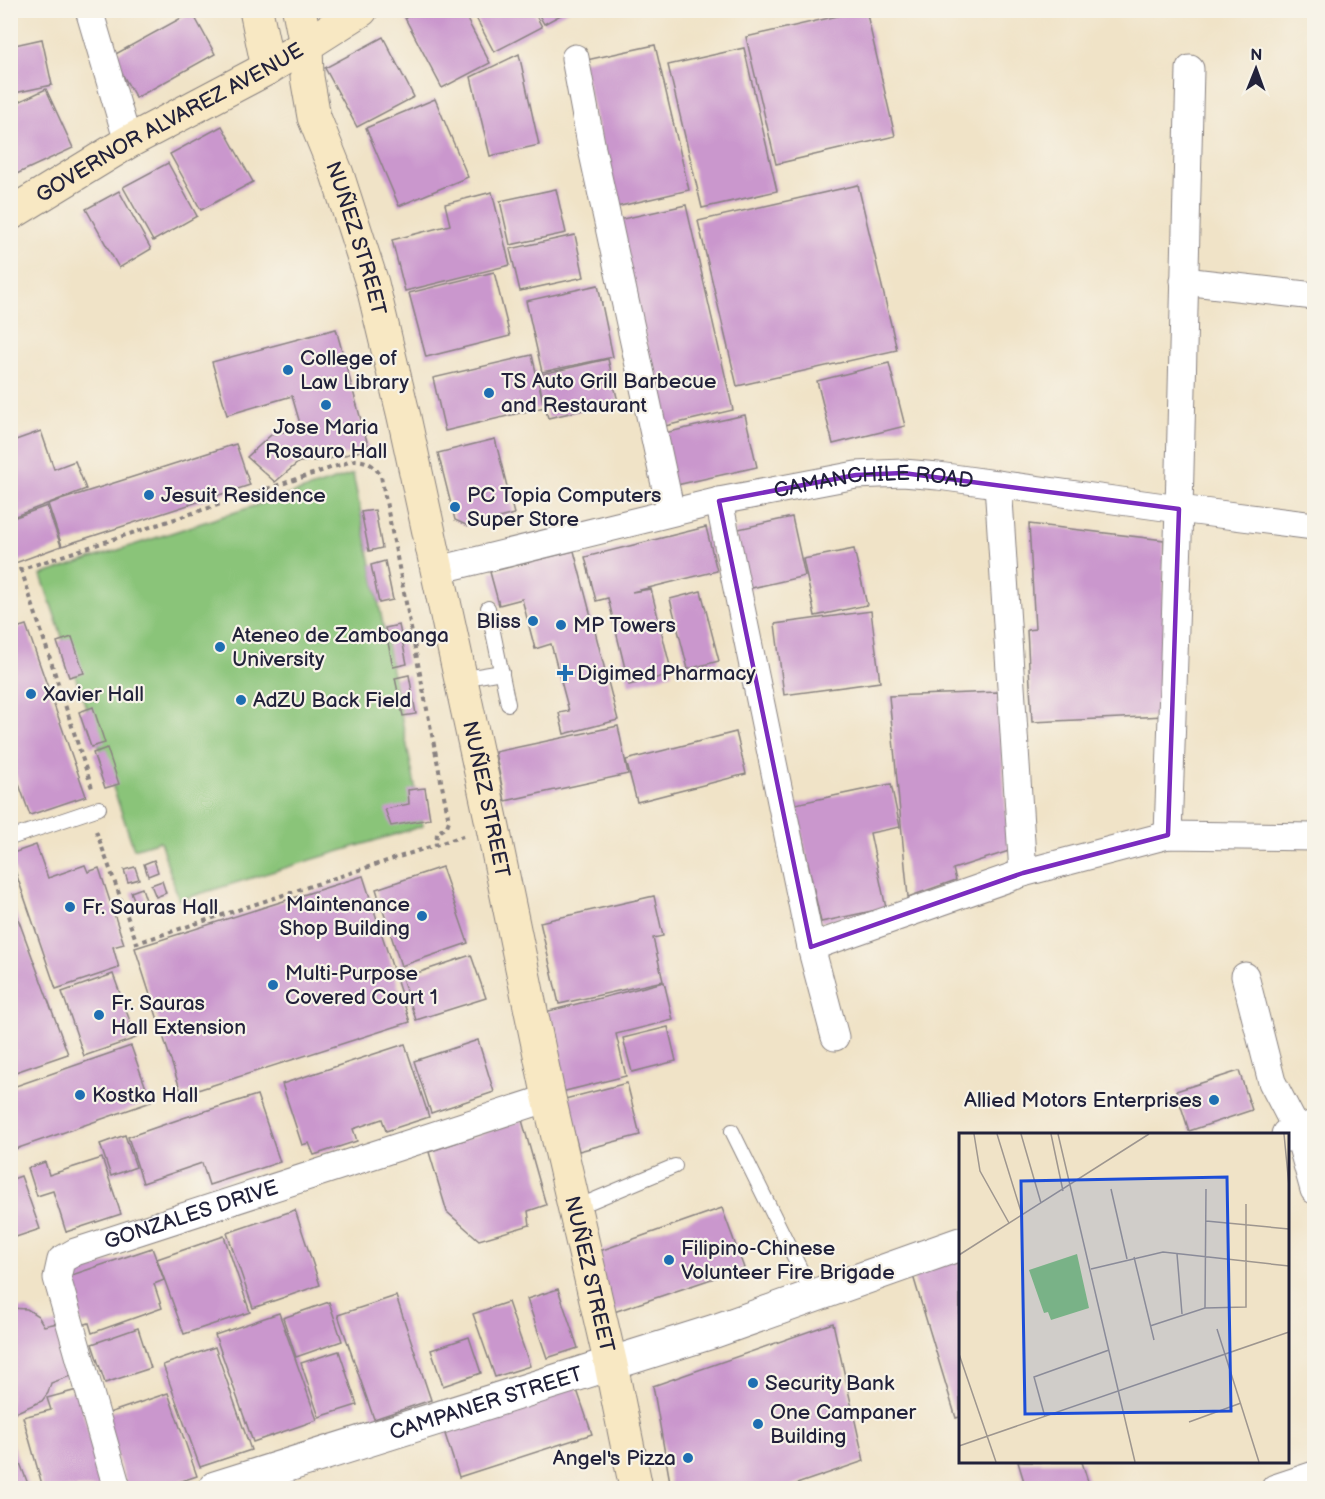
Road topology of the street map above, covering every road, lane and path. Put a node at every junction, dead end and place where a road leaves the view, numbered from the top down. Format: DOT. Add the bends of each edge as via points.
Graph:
graph roads {
  1 [pos="89,10"];
  2 [pos="256,10"];
  3 [pos="299,10"];
  4 [pos="361,10"];
  5 [pos="306,45"];
  6 [pos="575,58"];
  7 [pos="268,68"];
  8 [pos="1190,69"];
  9 [pos="128,142"];
  10 [pos="10,214"];
  11 [pos="1184,280"];
  12 [pos="1314,296"];
  13 [pos="998,484"];
  14 [pos="719,501"];
  15 [pos="1179,509"];
  16 [pos="672,513"];
  17 [pos="1314,526"];
  18 [pos="21,569"];
  19 [pos="438,570"];
  20 [pos="10,573"];
  21 [pos="488,608"];
  22 [pos="502,672"];
  23 [pos="460,679"];
  24 [pos="508,704"];
  25 [pos="99,808"];
  26 [pos="493,828"];
  27 [pos="1168,835"];
  28 [pos="1314,837"];
  29 [pos="10,838"];
  30 [pos="436,845"];
  31 [pos="1023,873"];
  32 [pos="811,947"];
  33 [pos="1245,976"];
  34 [pos="835,1037"];
  35 [pos="549,1098"];
  36 [pos="732,1131"];
  37 [pos="1300,1131"];
  38 [pos="675,1166"];
  39 [pos="1314,1190"];
  40 [pos="575,1208"];
  41 [pos="959,1244"];
  42 [pos="814,1297"];
  43 [pos="611,1365"];
  44 [pos="1314,1475"];
  45 [pos="117,1488"];
  46 [pos="215,1488"];
  47 [pos="636,1488"];
  48 [pos="1275,1488"];
  1 -- 9 [label="street"];
  2 -- 7 [label="main road"];
  3 -- 5 [label="main road, NUÑEZ STREET"];
  4 -- 5 [label="main road, GOVERNOR ALVAREZ AVENUE"];
  5 -- 7 [label="main road, GOVERNOR ALVAREZ AVENUE"];
  5 -- 19 [label="main road, NUÑEZ STREET" via="314,117 372,283"];
  6 -- 16 [label="street"];
  7 -- 9 [label="main road, GOVERNOR ALVAREZ AVENUE"];
  8 -- 11 [label="street"];
  9 -- 10 [label="main road, GOVERNOR ALVAREZ AVENUE"];
  11 -- 12 [label="street"];
  11 -- 15 [label="street"];
  13 -- 14 [label="street, CAMANCHILE ROAD" via="903,473 856,475"];
  13 -- 15 [label="street, CAMANCHILE ROAD"];
  13 -- 31 [label="street"];
  14 -- 16 [label="street, CAMANCHILE ROAD"];
  14 -- 32 [label="street"];
  15 -- 17 [label="street, CAMANCHILE ROAD"];
  15 -- 27 [label="street"];
  16 -- 19 [label="street, CAMANCHILE ROAD"];
  18 -- 20 [label="path"];
  18 -- 25 [label="path"];
  18 -- 30 [label="path" via="355,460 376,467 381,476 449,821 437,833"];
  19 -- 23 [label="main road, NUÑEZ STREET"];
  21 -- 22 [label="lane"];
  22 -- 23 [label="lane"];
  22 -- 24 [label="lane"];
  23 -- 26 [label="main road, NUÑEZ STREET"];
  25 -- 29 [label="lane"];
  25 -- 30 [label="path" via="96,832 136,943"];
  26 -- 30 [label="path"];
  26 -- 35 [label="main road, NUÑEZ STREET"];
  27 -- 28 [label="street"];
  27 -- 31 [label="street"];
  31 -- 32 [label="street"];
  32 -- 34 [label="street"];
  33 -- 37 [label="street" via="1272,1082"];
  35 -- 40 [label="main road, NUÑEZ STREET"];
  35 -- 45 [label="street, GONZALES DRIVE" via="75,1252 61,1260 57,1278"];
  36 -- 42 [label="lane"];
  37 -- 39 [label="street"];
  38 -- 40 [label="lane"];
  40 -- 43 [label="main road, NUÑEZ STREET"];
  41 -- 42 [label="street, CAMPANER STREET"];
  42 -- 43 [label="street, CAMPANER STREET"];
  43 -- 46 [label="street, CAMPANER STREET"];
  43 -- 47 [label="main road, NUÑEZ STREET"];
  44 -- 48 [label="street"];
}
